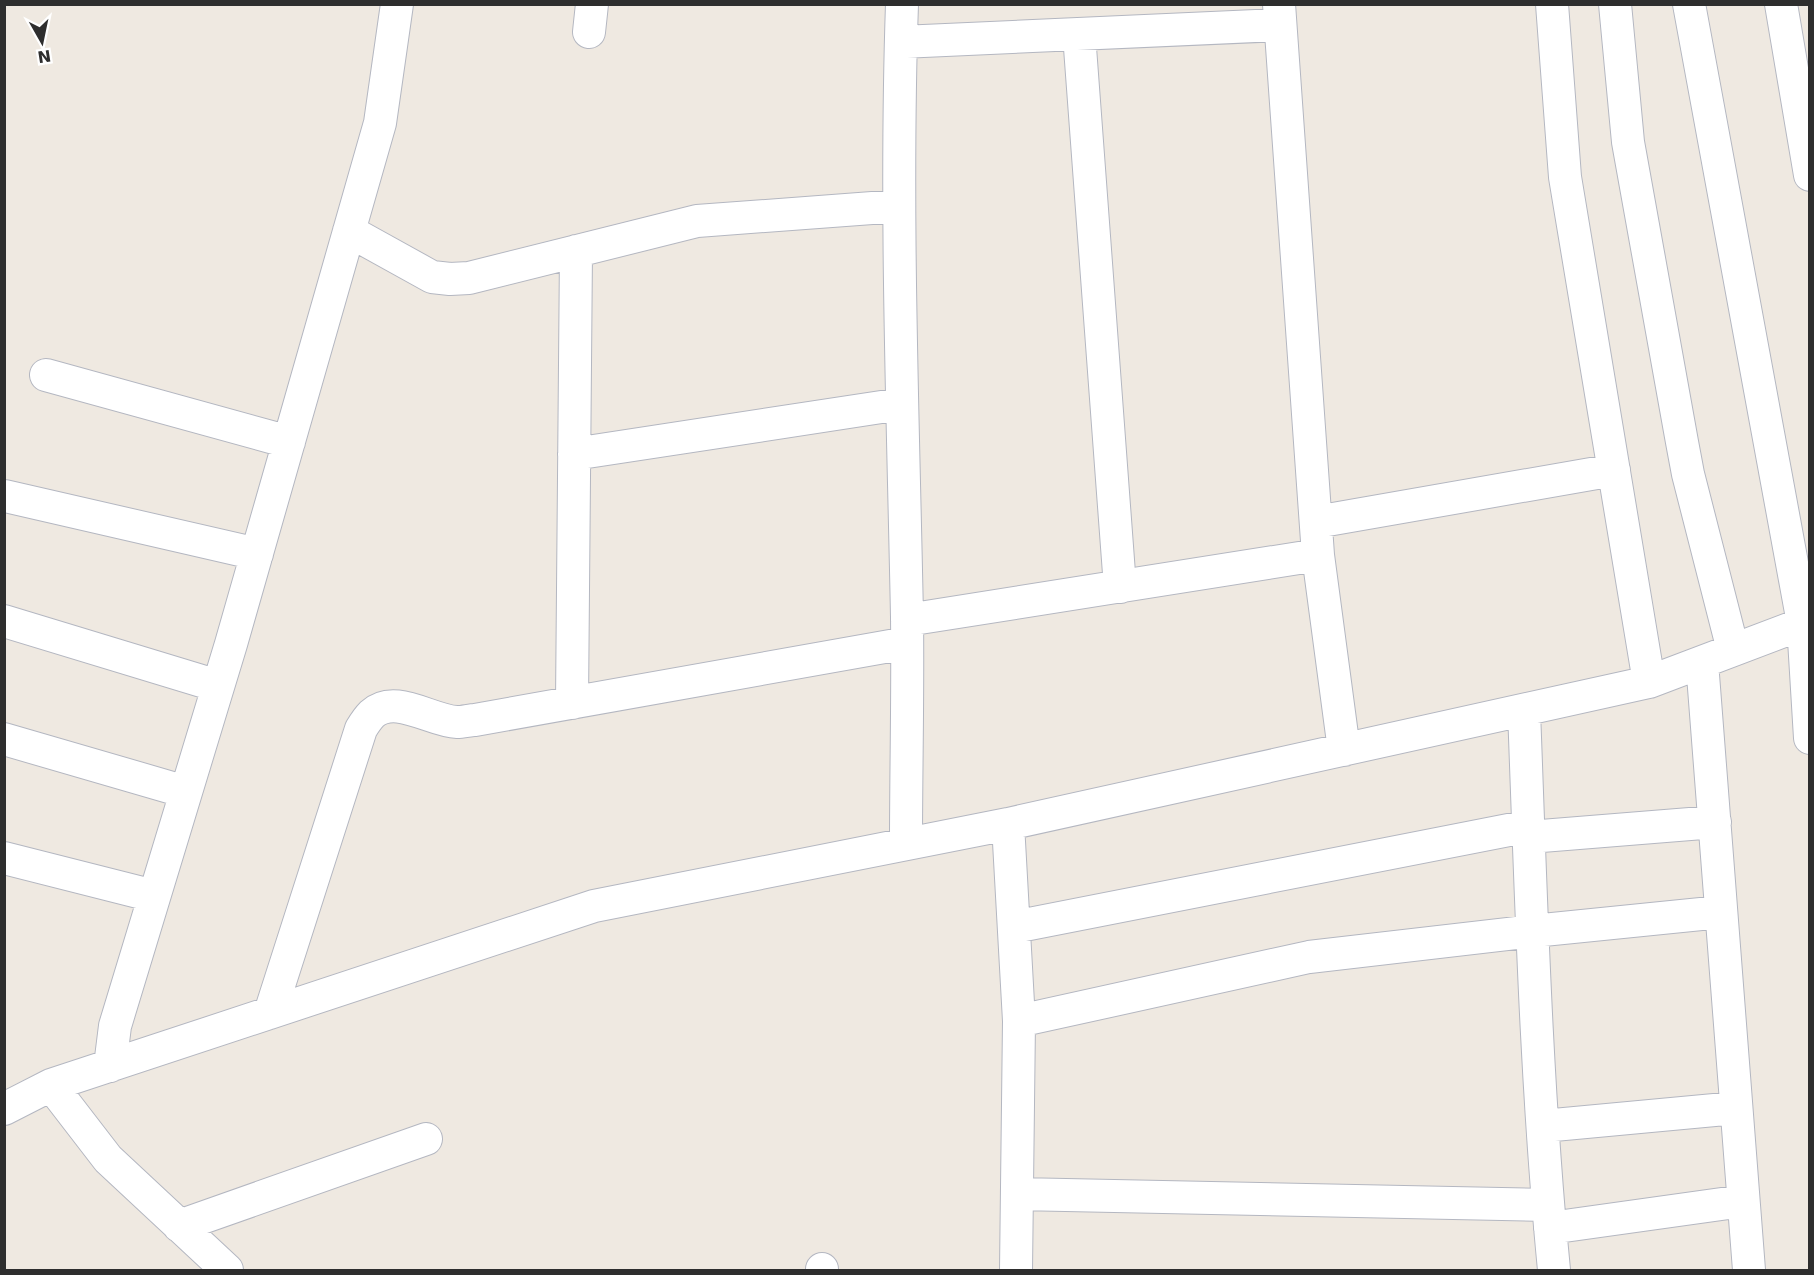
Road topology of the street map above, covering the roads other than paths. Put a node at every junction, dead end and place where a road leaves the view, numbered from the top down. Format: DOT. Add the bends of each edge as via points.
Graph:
graph roads {
  1 [pos="397,4"];
  2 [pos="902,4"];
  3 [pos="1552,4"];
  4 [pos="1615,4"];
  5 [pos="1689,4"];
  6 [pos="1781,4"];
  7 [pos="1279,15"];
  8 [pos="1079,34"];
  9 [pos="901,42"];
  10 [pos="1809,175"];
  11 [pos="899,206"];
  12 [pos="349,231"];
  13 [pos="576,251"];
  14 [pos="46,375"];
  15 [pos="901,404"];
  16 [pos="289,442"];
  17 [pos="574,454"];
  18 [pos="1614,470"];
  19 [pos="5,496"];
  20 [pos="1316,522"];
  21 [pos="256,554"];
  22 [pos="1318,555"];
  23 [pos="1120,587"];
  24 [pos="4,621"];
  25 [pos="1806,622"];
  26 [pos="907,631"];
  27 [pos="1733,650"];
  28 [pos="1702,662"];
  29 [pos="1649,682"];
  30 [pos="218,686"];
  31 [pos="573,703"];
  32 [pos="1524,710"];
  33 [pos="1809,738"];
  34 [pos="4,739"];
  35 [pos="1344,750"];
  36 [pos="186,792"];
  37 [pos="1715,822"];
  38 [pos="1008,824"];
  39 [pos="1529,832"];
  40 [pos="906,844"];
  41 [pos="4,858"];
  42 [pos="154,896"];
  43 [pos="1721,912"];
  44 [pos="1014,927"];
  45 [pos="1533,931"];
  46 [pos="270,1013"];
  47 [pos="1019,1021"];
  48 [pos="110,1066"];
  49 [pos="51,1086"];
  50 [pos="1736,1108"];
  51 [pos="4,1109"];
  52 [pos="1543,1126"];
  53 [pos="426,1139"];
  54 [pos="1017,1194"];
  55 [pos="1743,1201"];
  56 [pos="1548,1217"];
  57 [pos="179,1226"];
  58 [pos="227,1270"];
  59 [pos="1016,1270"];
  60 [pos="1554,1270"];
  61 [pos="1749,1270"];
  1 -- 12 [label="street" via="380,123"];
  2 -- 9 [label="street"];
  3 -- 18 [label="street" via="1565,177"];
  4 -- 27 [label="street" via="1628,142 1682,442"];
  5 -- 25 [label="street"];
  6 -- 10 [label="street"];
  7 -- 8 [label="street"];
  7 -- 20 [label="street"];
  8 -- 9 [label="street"];
  8 -- 23 [label="street"];
  9 -- 11 [label="street"];
  11 -- 13 [label="street" via="697,221"];
  11 -- 15 [label="street"];
  12 -- 13 [label="street" via="432,277 450,279 469,278"];
  12 -- 16 [label="street"];
  13 -- 17 [label="street"];
  14 -- 16 [label="street"];
  15 -- 17 [label="street"];
  15 -- 26 [label="street"];
  16 -- 21 [label="street"];
  17 -- 31 [label="street"];
  18 -- 20 [label="street"];
  18 -- 29 [label="street"];
  19 -- 21 [label="street"];
  20 -- 22 [label="street"];
  21 -- 30 [label="street"];
  22 -- 23 [label="street"];
  22 -- 35 [label="street"];
  23 -- 26 [label="street"];
  24 -- 30 [label="street"];
  25 -- 27 [label="street"];
  25 -- 33 [label="street"];
  26 -- 31 [label="street"];
  26 -- 40 [label="street"];
  27 -- 28 [label="street"];
  28 -- 29 [label="street"];
  28 -- 37 [label="street"];
  29 -- 32 [label="street"];
  30 -- 36 [label="street"];
  31 -- 46 [label="street" via="457,722 399,706 386,706 372,713 361,729"];
  32 -- 35 [label="street"];
  32 -- 39 [label="street"];
  34 -- 36 [label="street"];
  35 -- 38 [label="street"];
  36 -- 42 [label="street"];
  37 -- 39 [label="street"];
  37 -- 43 [label="street"];
  38 -- 40 [label="street"];
  38 -- 44 [label="street"];
  39 -- 44 [label="street"];
  39 -- 45 [label="street"];
  40 -- 46 [label="street" via="594,906"];
  41 -- 42 [label="street"];
  42 -- 48 [label="street" via="115,1026"];
  43 -- 45 [label="street"];
  43 -- 50 [label="street"];
  44 -- 47 [label="street"];
  45 -- 47 [label="street" via="1309,957"];
  45 -- 52 [label="street"];
  46 -- 48 [label="street"];
  47 -- 54 [label="street"];
  48 -- 49 [label="street"];
  49 -- 51 [label="street"];
  49 -- 57 [label="street" via="108,1159"];
  50 -- 52 [label="street"];
  50 -- 55 [label="street"];
  52 -- 56 [label="street"];
  53 -- 57 [label="street"];
  54 -- 56 [label="street"];
  54 -- 59 [label="street"];
  55 -- 56 [label="street"];
  55 -- 61 [label="street"];
  56 -- 60 [label="street"];
  57 -- 58 [label="street"];
}
